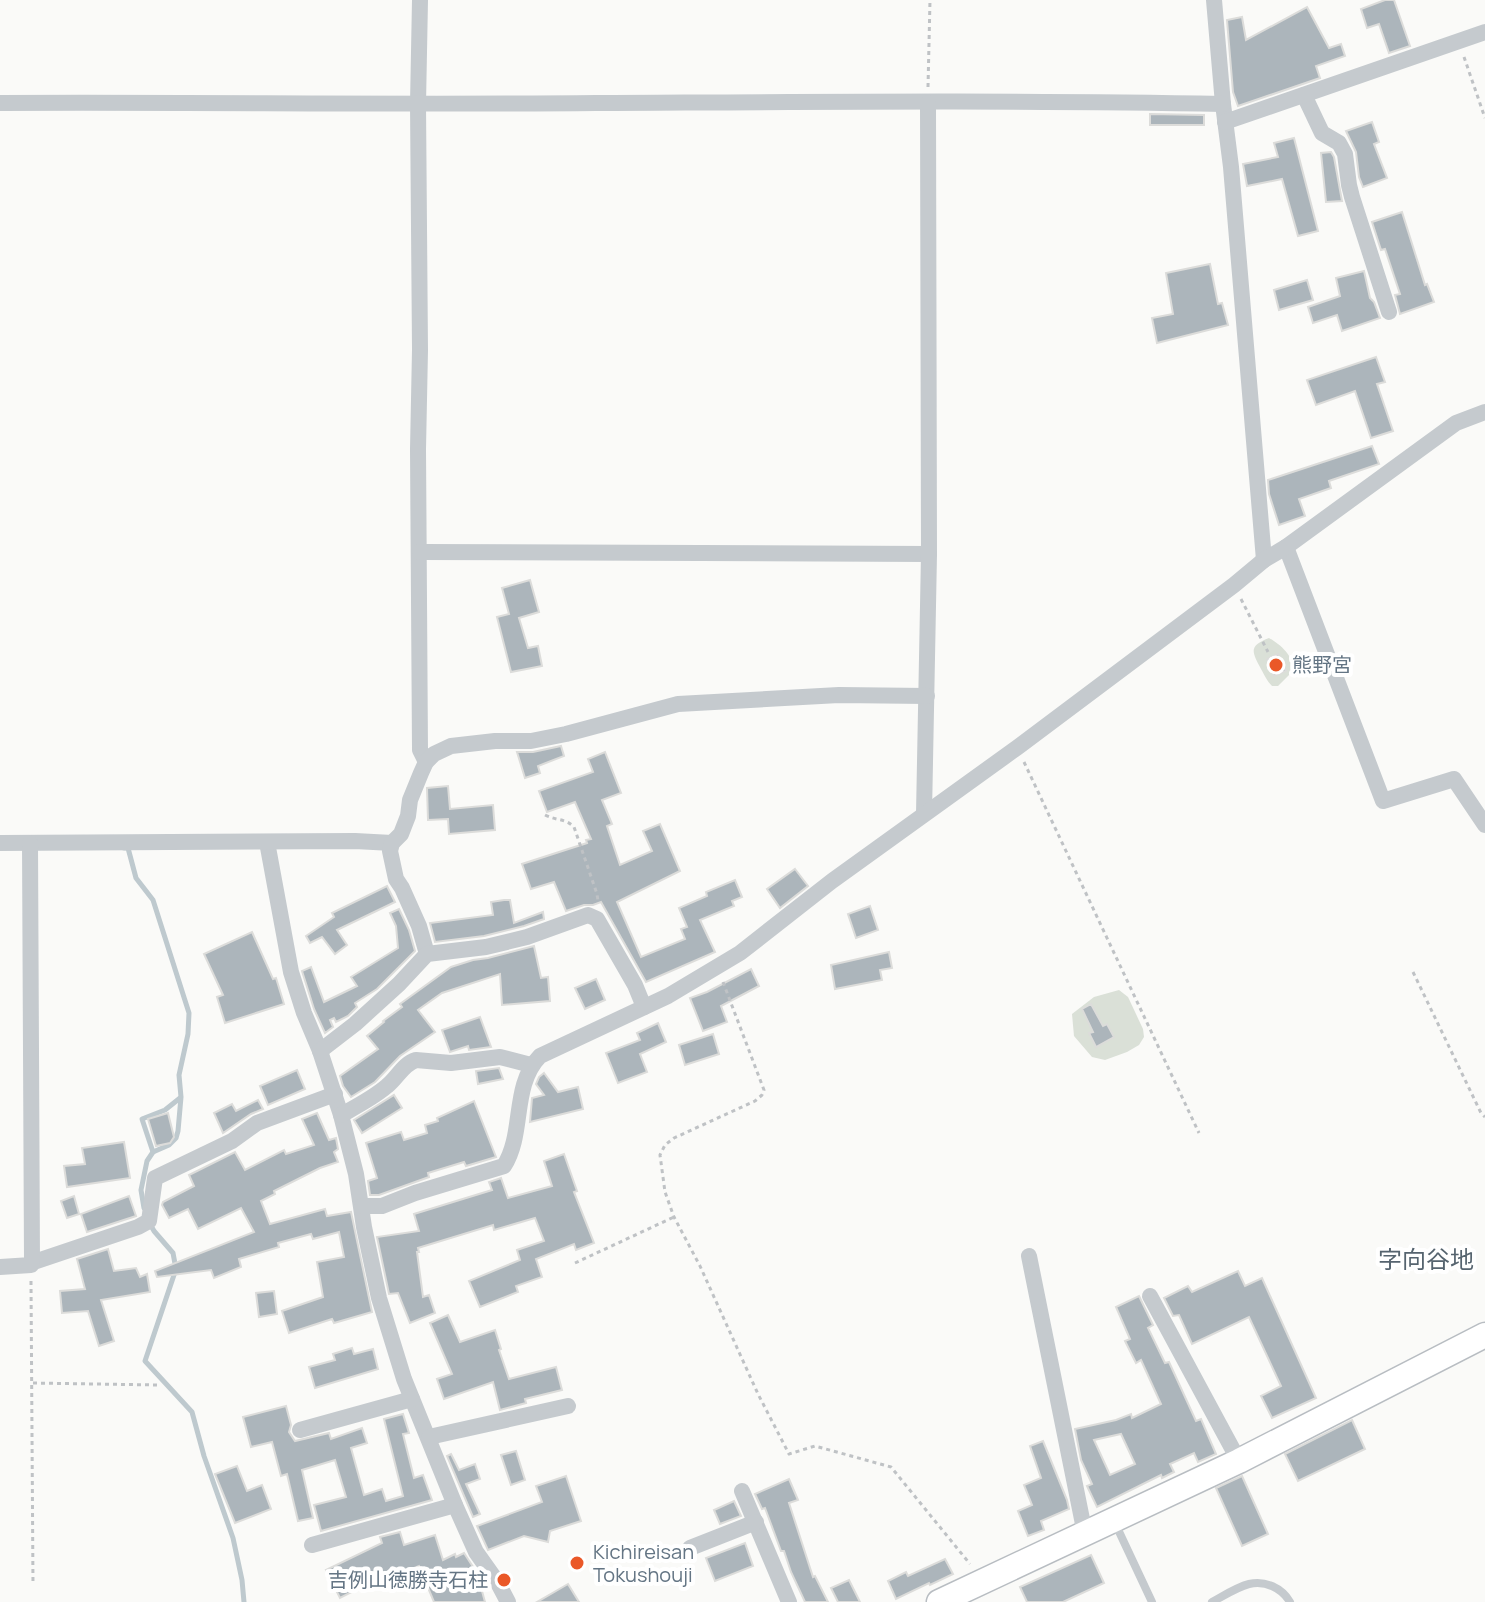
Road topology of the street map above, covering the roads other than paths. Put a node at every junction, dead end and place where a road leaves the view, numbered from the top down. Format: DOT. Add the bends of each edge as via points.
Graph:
graph roads {
  1 [pos="420,0"];
  2 [pos="1214,0"];
  3 [pos="1485,32"];
  4 [pos="1304,95"];
  5 [pos="0,103"];
  6 [pos="928,103"];
  7 [pos="418,104"];
  8 [pos="1223,104"];
  9 [pos="1225,122"];
  10 [pos="1389,312"];
  11 [pos="1485,412"];
  12 [pos="1286,547"];
  13 [pos="420,552"];
  14 [pos="929,554"];
  15 [pos="1264,560"];
  16 [pos="927,696"];
  17 [pos="426,762"];
  18 [pos="924,814"];
  19 [pos="1485,825"];
  20 [pos="267,842"];
  21 [pos="0,843"];
  22 [pos="30,843"];
  23 [pos="392,843"];
  24 [pos="427,954"];
  25 [pos="644,1007"];
  26 [pos="320,1051"];
  27 [pos="531,1065"];
  28 [pos="335,1094"];
  29 [pos="341,1115"];
  30 [pos="362,1206"];
  31 [pos="1029,1256"];
  32 [pos="31,1264"];
  33 [pos="0,1267"];
  34 [pos="1150,1296"];
  35 [pos="1485,1335"];
  36 [pos="412,1399"];
  37 [pos="568,1406"];
  38 [pos="300,1430"];
  39 [pos="429,1437"];
  40 [pos="1239,1461"];
  41 [pos="742,1491"];
  42 [pos="455,1505"];
  43 [pos="1113,1520"];
  44 [pos="756,1522"];
  45 [pos="1085,1534"];
  46 [pos="312,1545"];
  47 [pos="690,1548"];
  48 [pos="508,1602"];
  49 [pos="789,1602"];
  50 [pos="939,1602"];
  51 [pos="1152,1602"];
  52 [pos="1212,1602"];
  53 [pos="1290,1602"];
  1 -- 7 [label="street"];
  2 -- 8 [label="street"];
  3 -- 4 [label="street"];
  4 -- 9 [label="street"];
  4 -- 10 [label="street" via="1322,133 1339,143 1345,154 1352,197"];
  5 -- 7 [label="street"];
  6 -- 7 [label="street"];
  6 -- 8 [label="street"];
  6 -- 14 [label="street"];
  7 -- 13 [label="street"];
  8 -- 9 [label="street"];
  9 -- 15 [label="street"];
  11 -- 12 [label="street" via="1456,423"];
  12 -- 15 [label="street"];
  12 -- 19 [label="street" via="1383,801 1454,779"];
  13 -- 14 [label="street"];
  13 -- 17 [label="street" via="420,750"];
  14 -- 16 [label="street"];
  15 -- 18 [label="street"];
  16 -- 17 [label="street" via="678,704 531,741 451,746"];
  16 -- 18 [label="street"];
  17 -- 23 [label="street" via="403,830"];
  18 -- 25 [label="street" via="740,953"];
  20 -- 22 [label="street"];
  20 -- 23 [label="street"];
  20 -- 26 [label="street" via="291,972"];
  21 -- 22 [label="street"];
  22 -- 32 [label="street"];
  23 -- 24 [label="street" via="396,879"];
  24 -- 25 [label="street" via="486,947 595,916"];
  24 -- 26 [label="street"];
  25 -- 27 [label="street"];
  26 -- 28 [label="street"];
  27 -- 29 [label="street" via="500,1057 411,1061 390,1084"];
  27 -- 30 [label="street" via="514,1145 504,1166 382,1206"];
  28 -- 29 [label="street"];
  28 -- 32 [label="street" via="257,1123 155,1178 149,1221"];
  29 -- 30 [label="street"];
  30 -- 36 [label="street" via="379,1298"];
  31 -- 45 [label="street"];
  32 -- 33 [label="street"];
  34 -- 40 [label="street"];
  35 -- 40 [label="street"];
  36 -- 38 [label="street"];
  36 -- 39 [label="street"];
  37 -- 39 [label="street"];
  39 -- 42 [label="street"];
  40 -- 43 [label="street"];
  41 -- 44 [label="street"];
  42 -- 46 [label="street"];
  42 -- 48 [label="street" via="476,1552"];
  43 -- 45 [label="street"];
  43 -- 51 [label="lane"];
  44 -- 47 [label="street"];
  44 -- 49 [label="street"];
  45 -- 50 [label="street"];
  52 -- 53 [label="lane" via="1249,1583 1269,1584"];
}
